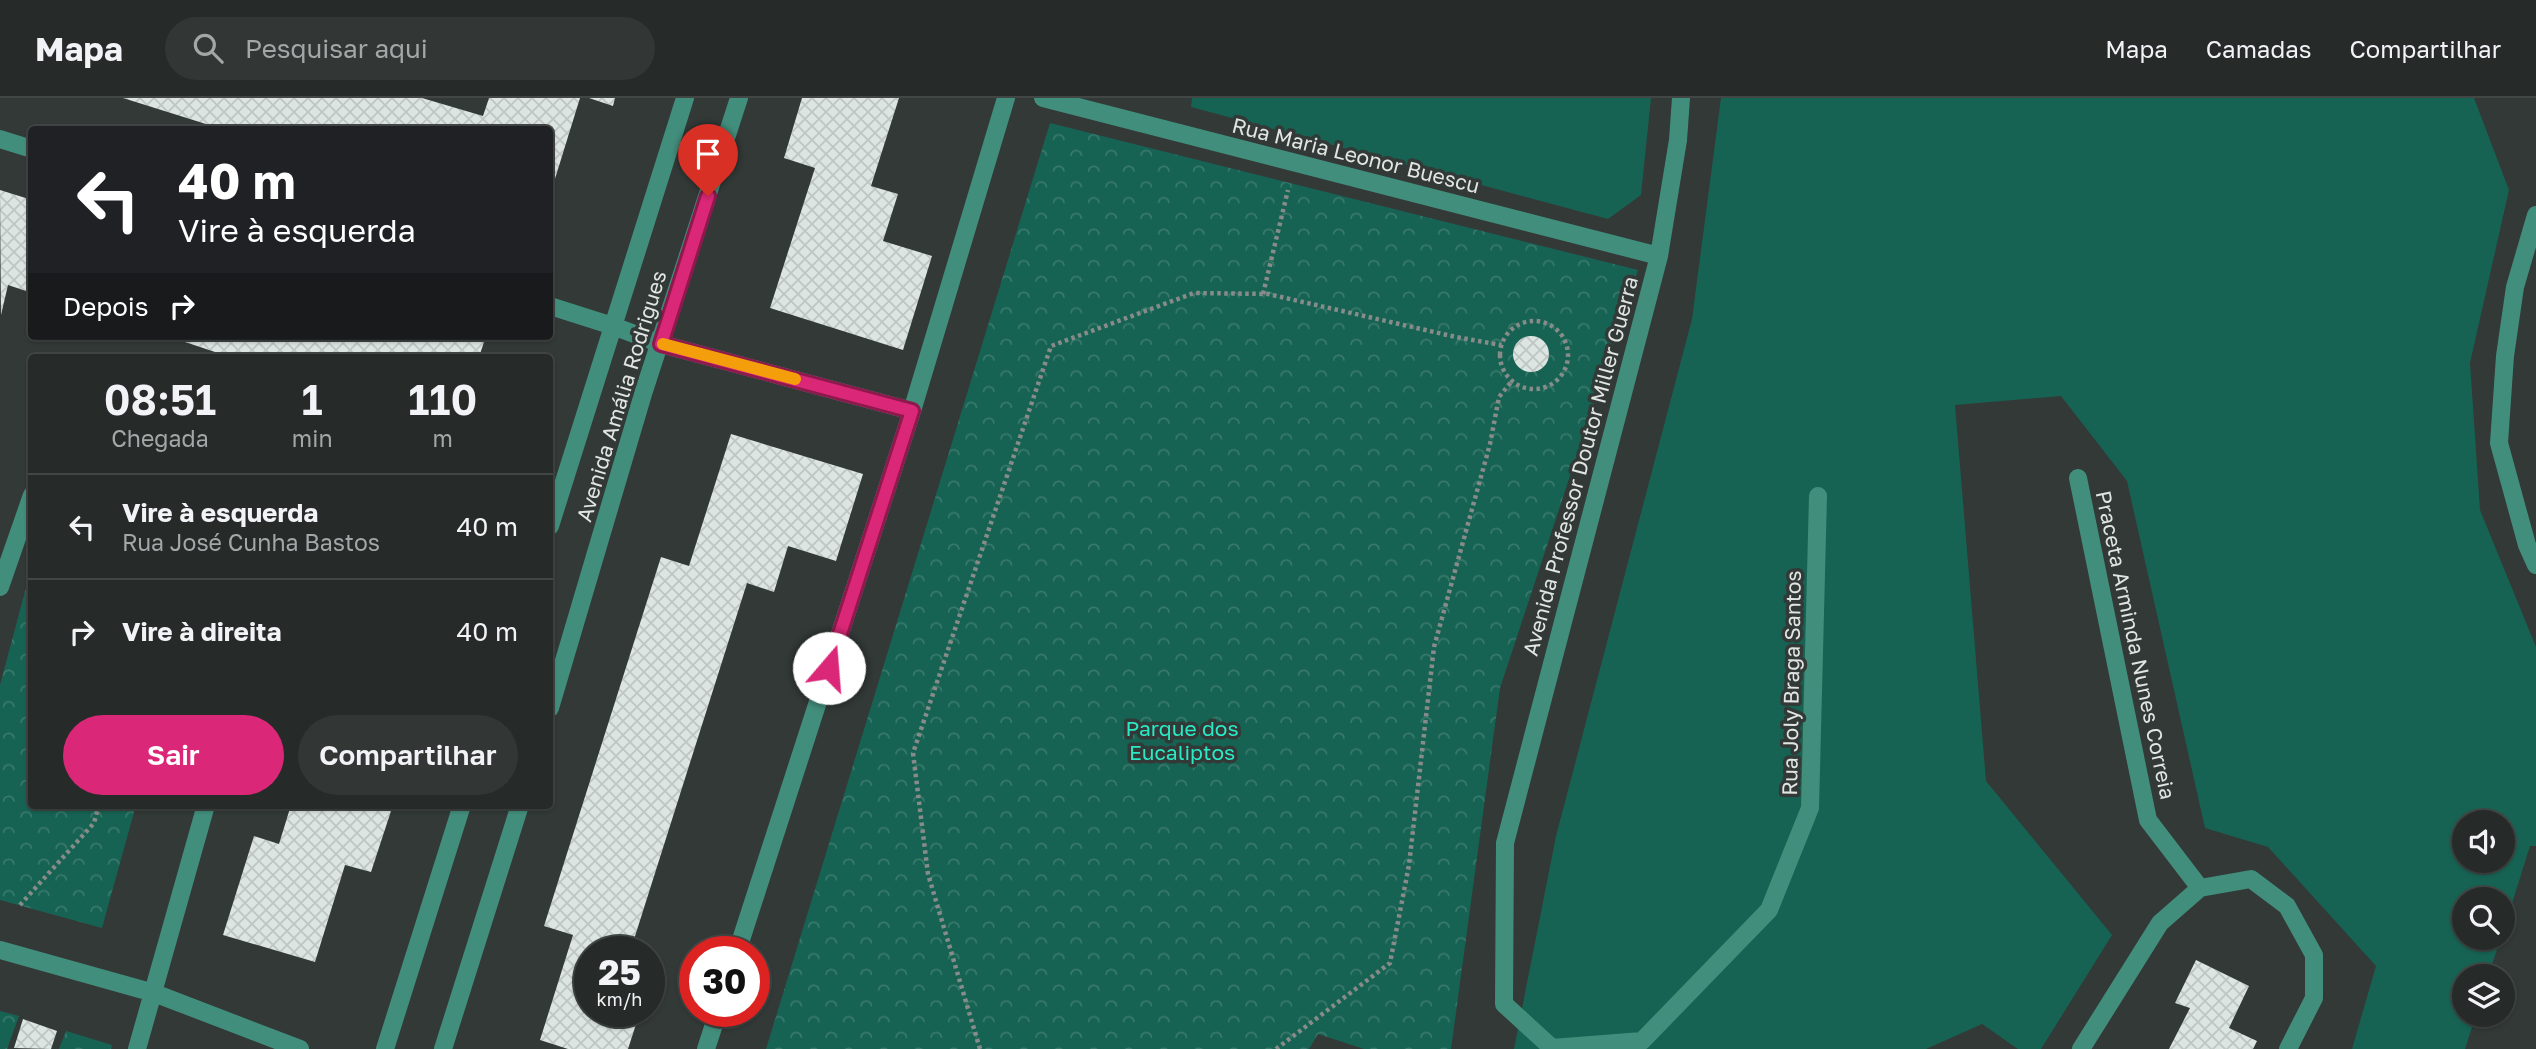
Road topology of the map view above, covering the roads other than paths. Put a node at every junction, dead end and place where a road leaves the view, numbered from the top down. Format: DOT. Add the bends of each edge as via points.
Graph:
graph roads {
  1 [pos="685,98"];
  2 [pos="739,98"];
  3 [pos="1006,98"];
  4 [pos="1043,98"];
  5 [pos="1681,98"];
  6 [pos="0,139"];
  7 [pos="28,148"];
  8 [pos="2536,215"];
  9 [pos="1659,256"];
  10 [pos="553,307"];
  11 [pos="613,326"];
  12 [pos="661,344"];
  13 [pos="912,411"];
  14 [pos="2078,478"];
  15 [pos="1818,496"];
  16 [pos="28,506"];
  17 [pos="553,516"];
  18 [pos="2536,565"];
  19 [pos="0,587"];
  20 [pos="553,698"];
  21 [pos="205,809"];
  22 [pos="461,809"];
  23 [pos="519,809"];
  24 [pos="1505,843"];
  25 [pos="2200,888"];
  26 [pos="742,936"];
  27 [pos="0,950"];
  28 [pos="154,993"];
  29 [pos="713,1027"];
  30 [pos="137,1049"];
  31 [pos="300,1049"];
  32 [pos="385,1049"];
  33 [pos="443,1049"];
  34 [pos="706,1049"];
  35 [pos="2081,1049"];
  36 [pos="2288,1049"];
  1 -- 11 [label="street, Avenida Amália Rodrigues"];
  2 -- 12 [label="street, Avenida Amália Rodrigues"];
  3 -- 13 [label="street"];
  4 -- 9 [label="street, Rua Maria Leonor Buescu"];
  5 -- 9 [label="street, Avenida Professor Doutor Miller Guerra"];
  6 -- 7 [label="street"];
  8 -- 18 [label="street" via="2515,287 2499,443"];
  9 -- 24 [label="street, Avenida Professor Doutor Miller Guerra"];
  10 -- 11 [label="street"];
  11 -- 12 [label="street"];
  11 -- 17 [label="street, Avenida Amália Rodrigues"];
  12 -- 13 [label="street"];
  12 -- 20 [label="street, Avenida Amália Rodrigues"];
  13 -- 26 [label="street"];
  14 -- 25 [label="street, Praceta Arminda Nunes Correia" via="2148,820"];
  15 -- 24 [label="street, Rua Joly Braga Santos" via="1810,808 1769,910 1642,1041 1552,1048 1504,1004"];
  16 -- 19 [label="street"];
  21 -- 28 [label="street"];
  22 -- 32 [label="street"];
  23 -- 33 [label="street"];
  25 -- 35 [label="street" via="2160,923"];
  25 -- 36 [label="street" via="2251,878 2287,906 2308,943 2314,955 2314,998"];
  27 -- 28 [label="street"];
  28 -- 30 [label="street"];
  28 -- 31 [label="street"];
  29 -- 34 [label="street"];
}
